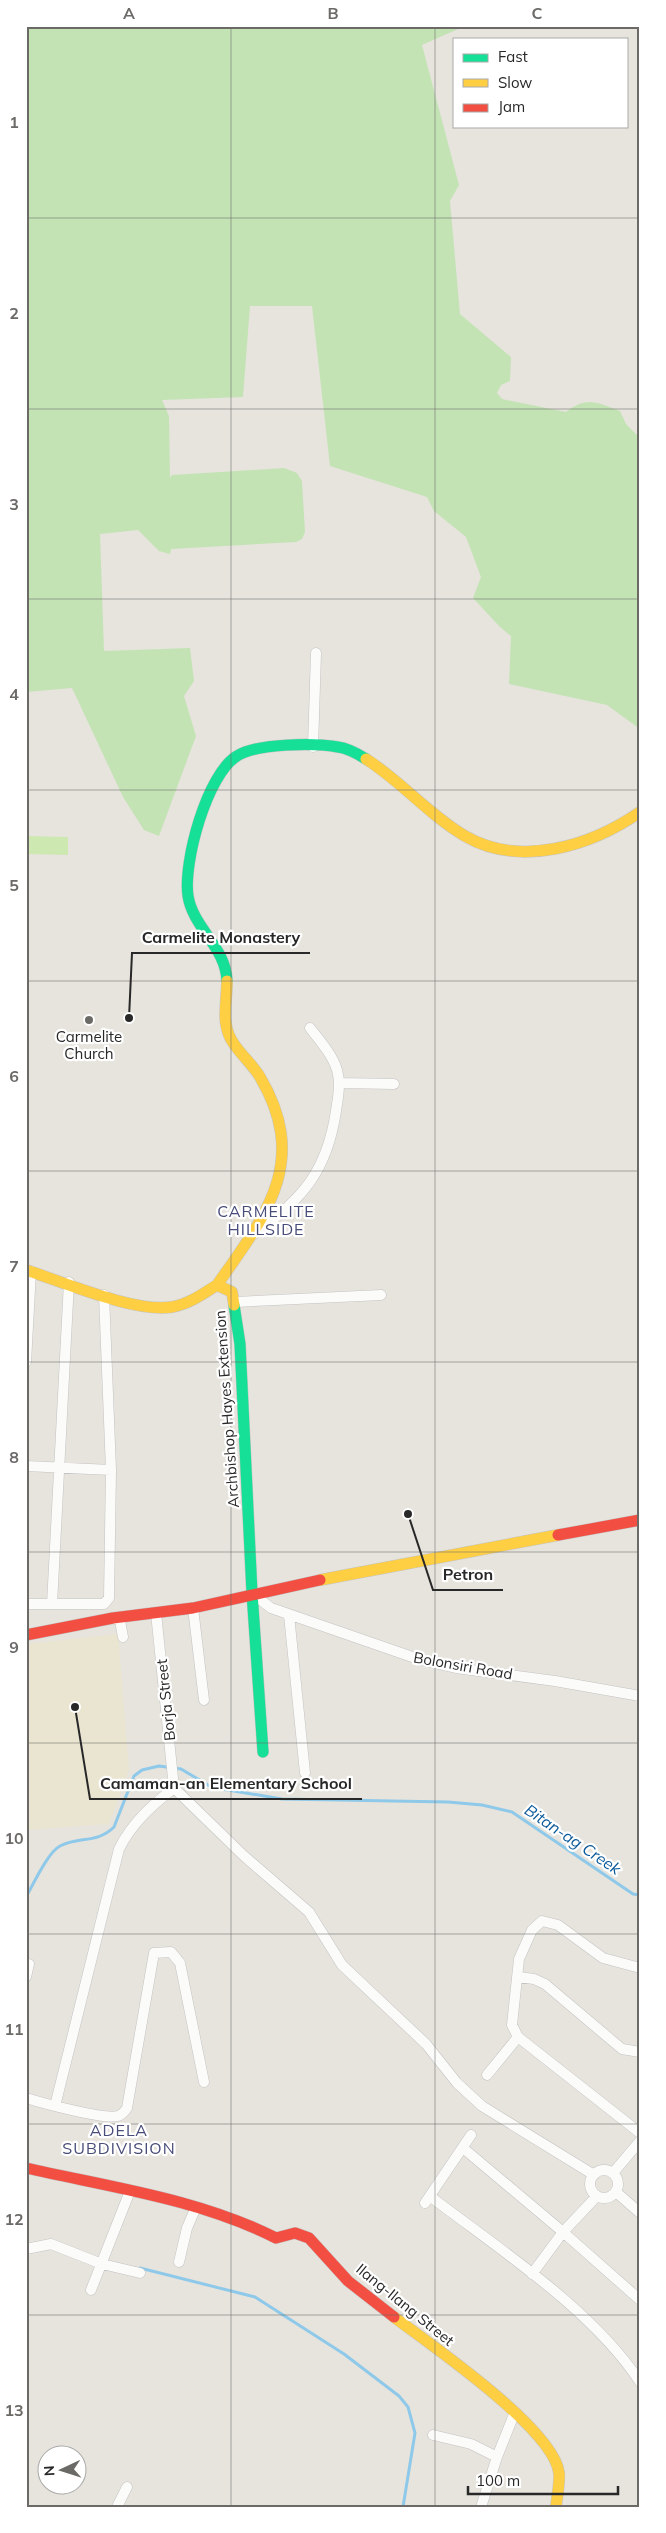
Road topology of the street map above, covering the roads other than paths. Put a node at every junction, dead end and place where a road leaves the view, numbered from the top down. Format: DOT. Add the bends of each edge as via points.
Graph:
graph roads {
  1 [pos="316,653"];
  2 [pos="313,747"];
  3 [pos="640,812"];
  4 [pos="310,1028"];
  5 [pos="340,1083"];
  6 [pos="394,1084"];
  7 [pos="252,1236"];
  8 [pos="28,1270"];
  9 [pos="69,1282"];
  10 [pos="217,1285"];
  11 [pos="104,1295"];
  12 [pos="381,1295"];
  13 [pos="235,1302"];
  14 [pos="26,1362"];
  15 [pos="26,1466"];
  16 [pos="61,1467"];
  17 [pos="111,1470"];
  18 [pos="640,1520"];
  19 [pos="252,1594"];
  20 [pos="26,1604"];
  21 [pos="52,1604"];
  22 [pos="193,1608"];
  23 [pos="156,1612"];
  24 [pos="289,1614"];
  25 [pos="113,1618"];
  26 [pos="26,1635"];
  27 [pos="123,1636"];
  28 [pos="640,1696"];
  29 [pos="204,1700"];
  30 [pos="263,1752"];
  31 [pos="305,1773"];
  32 [pos="174,1788"];
  33 [pos="29,1964"];
  34 [pos="640,1968"];
  35 [pos="518,1977"];
  36 [pos="26,1978"];
  37 [pos="518,2037"];
  38 [pos="640,2052"];
  39 [pos="487,2075"];
  40 [pos="204,2082"];
  41 [pos="26,2098"];
  42 [pos="55,2106"];
  43 [pos="640,2133"];
  44 [pos="471,2135"];
  45 [pos="640,2141"];
  46 [pos="463,2148"];
  47 [pos="26,2168"];
  48 [pos="613,2173"];
  49 [pos="594,2175"];
  50 [pos="130,2191"];
  51 [pos="616,2192"];
  52 [pos="597,2196"];
  53 [pos="196,2207"];
  54 [pos="640,2213"];
  55 [pos="564,2232"];
  56 [pos="26,2249"];
  57 [pos="180,2262"];
  58 [pos="102,2263"];
  59 [pos="140,2273"];
  60 [pos="532,2274"];
  61 [pos="90,2290"];
  62 [pos="640,2300"];
  63 [pos="640,2382"];
  64 [pos="515,2412"];
  65 [pos="433,2434"];
  66 [pos="497,2457"];
  67 [pos="127,2487"];
  68 [pos="117,2507"];
  69 [pos="481,2507"];
  70 [pos="556,2507"];
  1 -- 2 [label="street"];
  2 -- 3 [label="street" via="340,747 371,761 468,838 516,851 549,850 590,840"];
  2 -- 7 [label="street" via="246,752 230,761 216,779 202,816 189,882 188,894 194,911 214,942 226,969 225,1026 228,1036 263,1081 283,1146 280,1176"];
  4 -- 5 [label="street" via="331,1056"];
  5 -- 6 [label="street"];
  5 -- 7 [label="street" via="328,1150 314,1177 293,1202"];
  7 -- 10 [label="street"];
  8 -- 9 [label="street, Archbishop Hayes Extension"];
  8 -- 14 [label="street"];
  9 -- 11 [label="street, Archbishop Hayes Extension"];
  9 -- 16 [label="street"];
  10 -- 11 [label="street, Archbishop Hayes Extension" via="195,1301 168,1309 139,1306"];
  10 -- 13 [label="street, Archbishop Hayes Extension" via="232,1292"];
  11 -- 17 [label="street"];
  12 -- 13 [label="street"];
  13 -- 19 [label="street, Archbishop Hayes Extension" via="240,1344"];
  15 -- 16 [label="street"];
  16 -- 17 [label="street"];
  16 -- 21 [label="street"];
  17 -- 21 [label="street" via="109,1598 104,1604"];
  18 -- 19 [label="street"];
  19 -- 22 [label="street"];
  19 -- 24 [label="street, Bolonsiri Road" via="264,1604"];
  19 -- 30 [label="street, Archbishop Hayes Extension"];
  20 -- 21 [label="street"];
  22 -- 23 [label="street"];
  22 -- 29 [label="street"];
  23 -- 25 [label="street"];
  23 -- 32 [label="street, Borja Street"];
  24 -- 28 [label="street, Bolonsiri Road" via="421,1660"];
  24 -- 31 [label="street"];
  25 -- 26 [label="street"];
  25 -- 27 [label="street" via="120,1621"];
  32 -- 42 [label="street" via="145,1811 126,1834 119,1849"];
  32 -- 49 [label="street" via="244,1856 309,1912 342,1965 426,2044 457,2083 482,2106"];
  33 -- 36 [label="street"];
  34 -- 35 [label="street" via="603,1958 558,1925 542,1921 532,1930 522,1949"];
  35 -- 37 [label="street" via="512,2025"];
  35 -- 38 [label="street" via="545,1984 622,2049"];
  37 -- 39 [label="street"];
  37 -- 43 [label="street"];
  40 -- 42 [label="street" via="180,1963 171,1952 154,1949 127,2108 118,2116 110,2116"];
  41 -- 42 [label="street"];
  44 -- 46 [label="street"];
  45 -- 48 [label="street"];
  46 -- 55 [label="street"];
  46 -- 60 [label="street" via="428,2200"];
  47 -- 50 [label="street, Ilang-Ilang Street"];
  48 -- 49 [label="street" via="602,2170"];
  48 -- 51 [label="street" via="618,2182"];
  49 -- 52 [label="street" via="591,2188"];
  50 -- 53 [label="street, Ilang-Ilang Street"];
  50 -- 58 [label="street"];
  51 -- 52 [label="street" via="606,2198"];
  51 -- 54 [label="street"];
  52 -- 55 [label="street"];
  53 -- 57 [label="street" via="187,2228"];
  53 -- 64 [label="street, Ilang-Ilang Street" via="242,2221 276,2238 294,2233 309,2238 348,2281"];
  55 -- 60 [label="street"];
  55 -- 62 [label="street"];
  56 -- 58 [label="street" via="51,2244"];
  58 -- 59 [label="street"];
  58 -- 61 [label="street"];
  60 -- 63 [label="street" via="600,2333"];
  64 -- 66 [label="street"];
  64 -- 70 [label="street, Ilang-Ilang Street" via="551,2452 559,2472"];
  65 -- 66 [label="street" via="471,2444"];
  66 -- 69 [label="street"];
  67 -- 68 [label="street"];
}
